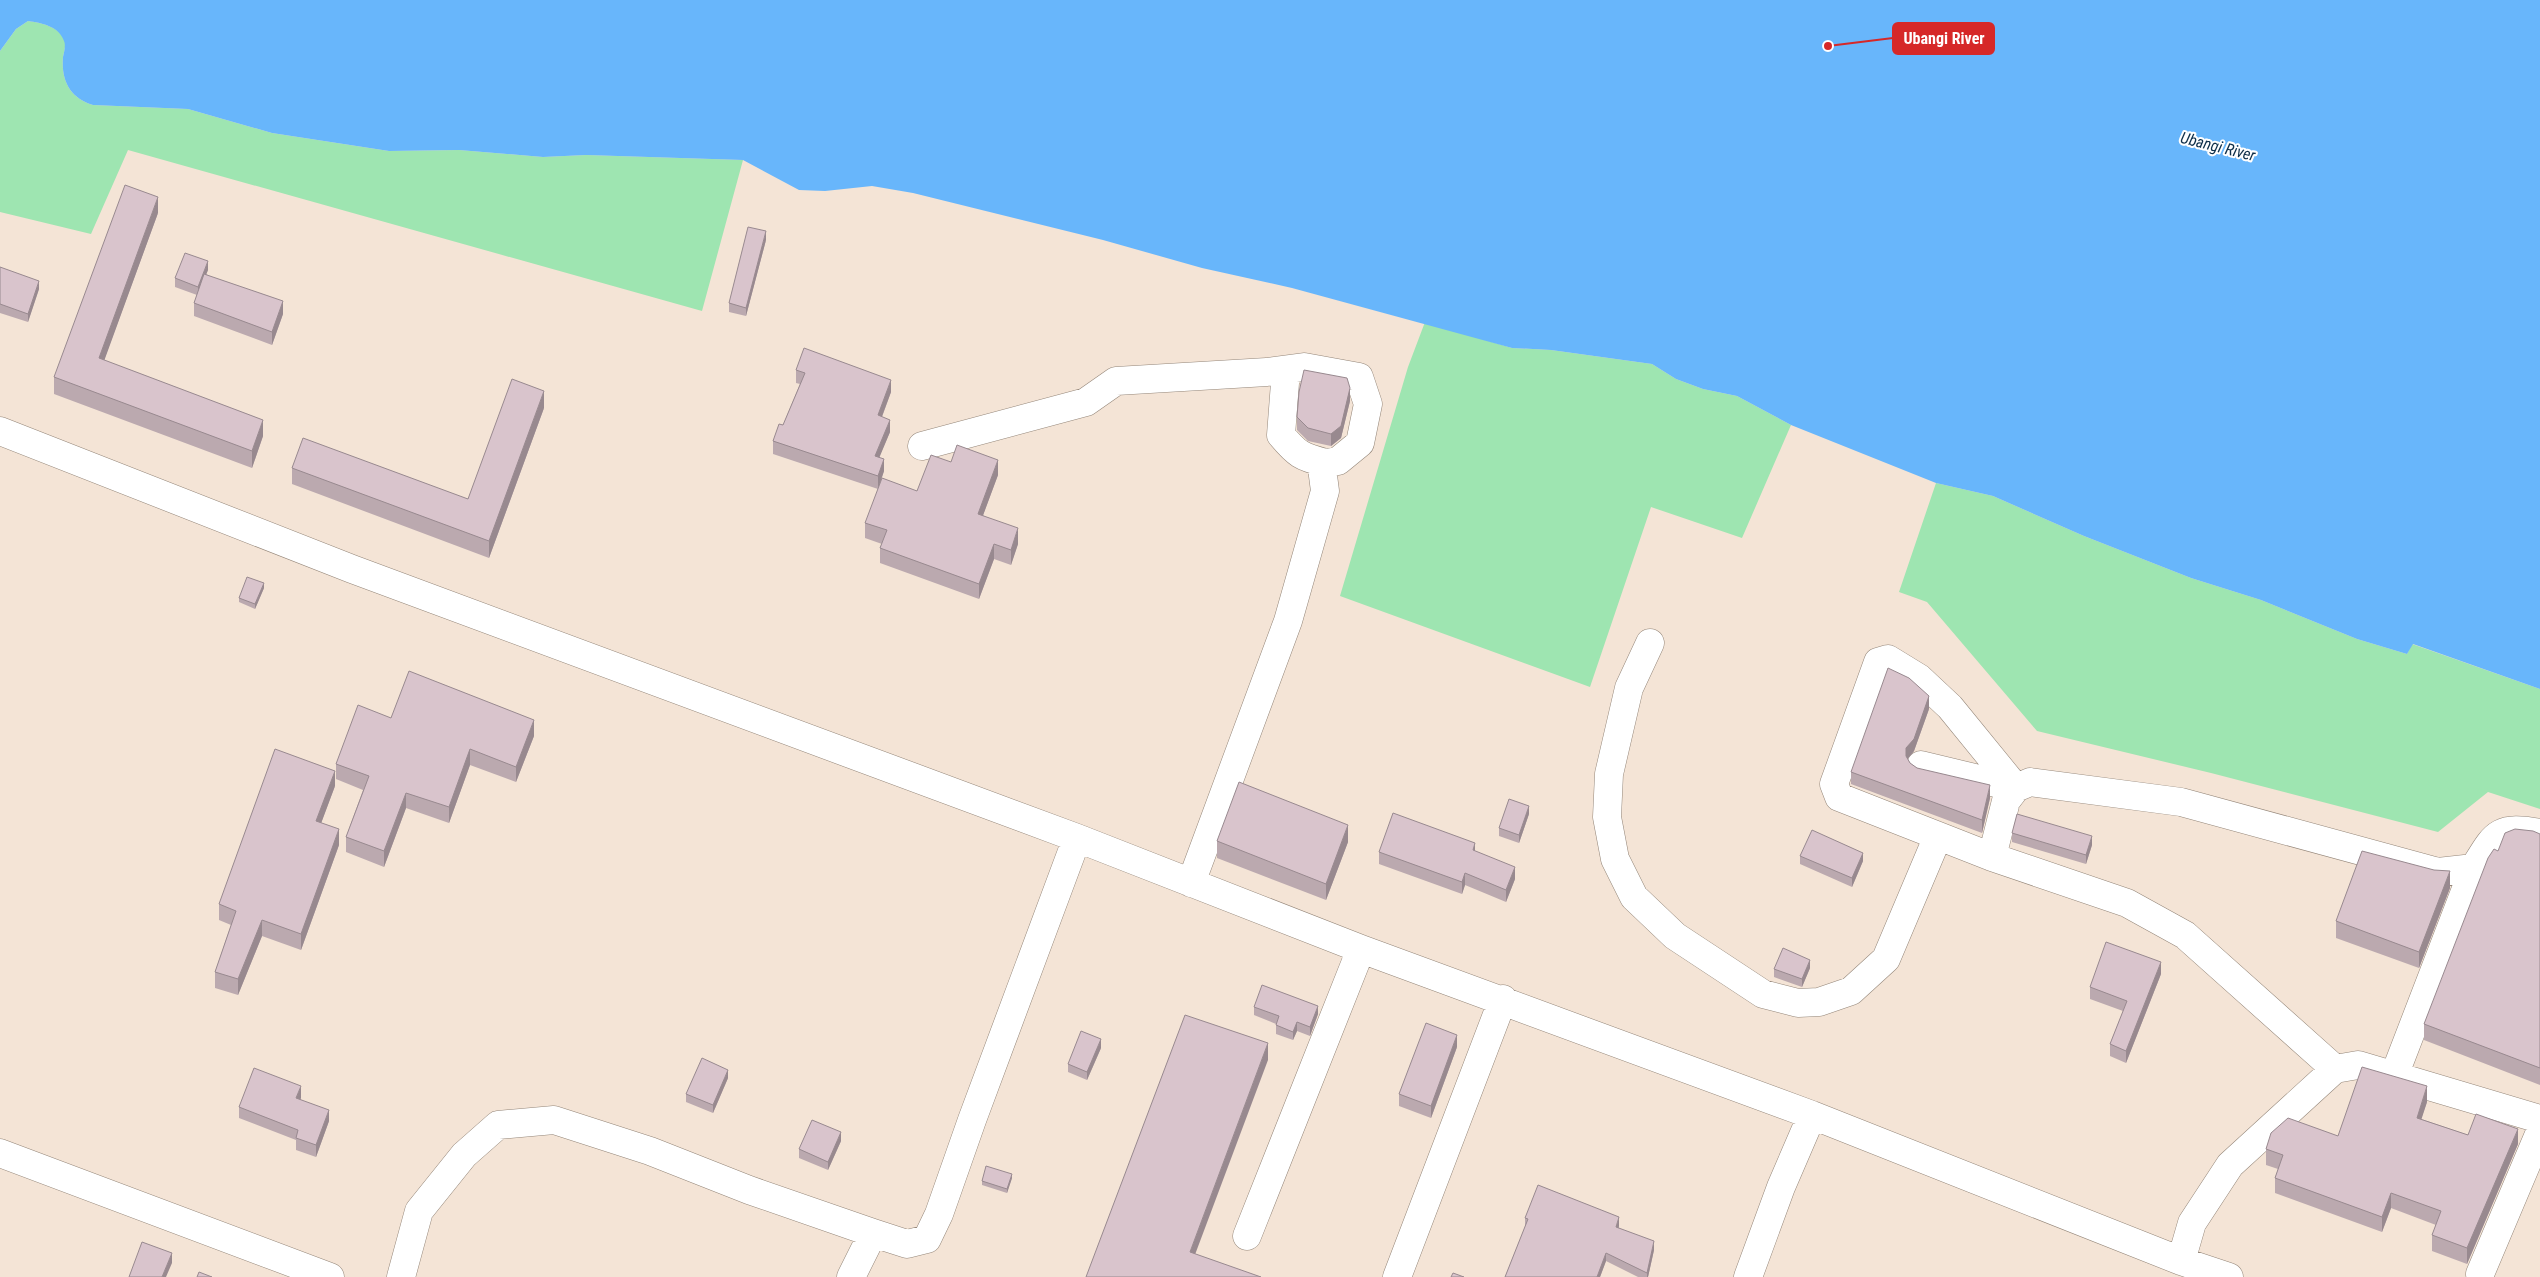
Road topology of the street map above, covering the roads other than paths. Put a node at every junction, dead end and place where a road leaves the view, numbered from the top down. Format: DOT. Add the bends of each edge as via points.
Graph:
graph roads {
  1 [pos="1286,370"];
  2 [pos="0,431"];
  3 [pos="922,446"];
  4 [pos="1326,463"];
  5 [pos="1650,643"];
  6 [pos="1921,765"];
  7 [pos="2016,788"];
  8 [pos="2540,833"];
  9 [pos="1938,836"];
  10 [pos="1077,838"];
  11 [pos="1992,857"];
  12 [pos="2474,868"];
  13 [pos="1191,883"];
  14 [pos="1361,949"];
  15 [pos="1503,1000"];
  16 [pos="2335,1069"];
  17 [pos="2394,1076"];
  18 [pos="1812,1115"];
  19 [pos="2540,1119"];
  20 [pos="2540,1132"];
  21 [pos="0,1153"];
  22 [pos="873,1233"];
  23 [pos="1247,1236"];
  24 [pos="2181,1261"];
  25 [pos="2480,1274"];
  26 [pos="330,1277"];
  27 [pos="401,1277"];
  28 [pos="851,1277"];
  29 [pos="1397,1277"];
  30 [pos="1748,1277"];
  31 [pos="2229,1277"];
  1 -- 3 [label="street" via="1116,380 1086,402"];
  1 -- 4 [label="street" via="1281,435 1296,453"];
  1 -- 4 [label="street" via="1304,367 1359,377 1368,404 1360,443 1338,461"];
  2 -- 10 [label="street" via="361,573"];
  4 -- 13 [label="street" via="1322,468 1325,491 1288,621"];
  5 -- 9 [label="street" via="1629,688 1610,774 1607,817 1615,859 1634,897 1675,936 1762,994 1798,1003 1820,1002 1852,991 1886,959"];
  6 -- 7 [label="street"];
  7 -- 9 [label="street" via="1950,707 1919,678 1888,659 1878,662 1834,784 1835,790 1839,797"];
  7 -- 11 [label="street" via="2006,801"];
  7 -- 12 [label="street" via="2030,782 2181,802 2438,872"];
  8 -- 12 [label="street" via="2516,829 2493,837"];
  9 -- 11 [label="street"];
  10 -- 13 [label="street"];
  10 -- 22 [label="street" via="927,1239 907,1244"];
  11 -- 16 [label="street" via="2127,904 2185,936"];
  12 -- 17 [label="street"];
  13 -- 14 [label="street"];
  14 -- 15 [label="street"];
  14 -- 23 [label="street"];
  15 -- 18 [label="street"];
  15 -- 29 [label="street"];
  16 -- 17 [label="street" via="2358,1065"];
  16 -- 24 [label="street" via="2230,1165 2192,1224"];
  17 -- 19 [label="street"];
  18 -- 24 [label="street"];
  18 -- 30 [label="street"];
  20 -- 25 [label="street"];
  21 -- 26 [label="street"];
  22 -- 27 [label="street" via="650,1151 554,1120 498,1125 464,1155 419,1211"];
  22 -- 28 [label="street"];
  24 -- 31 [label="street"];
}
